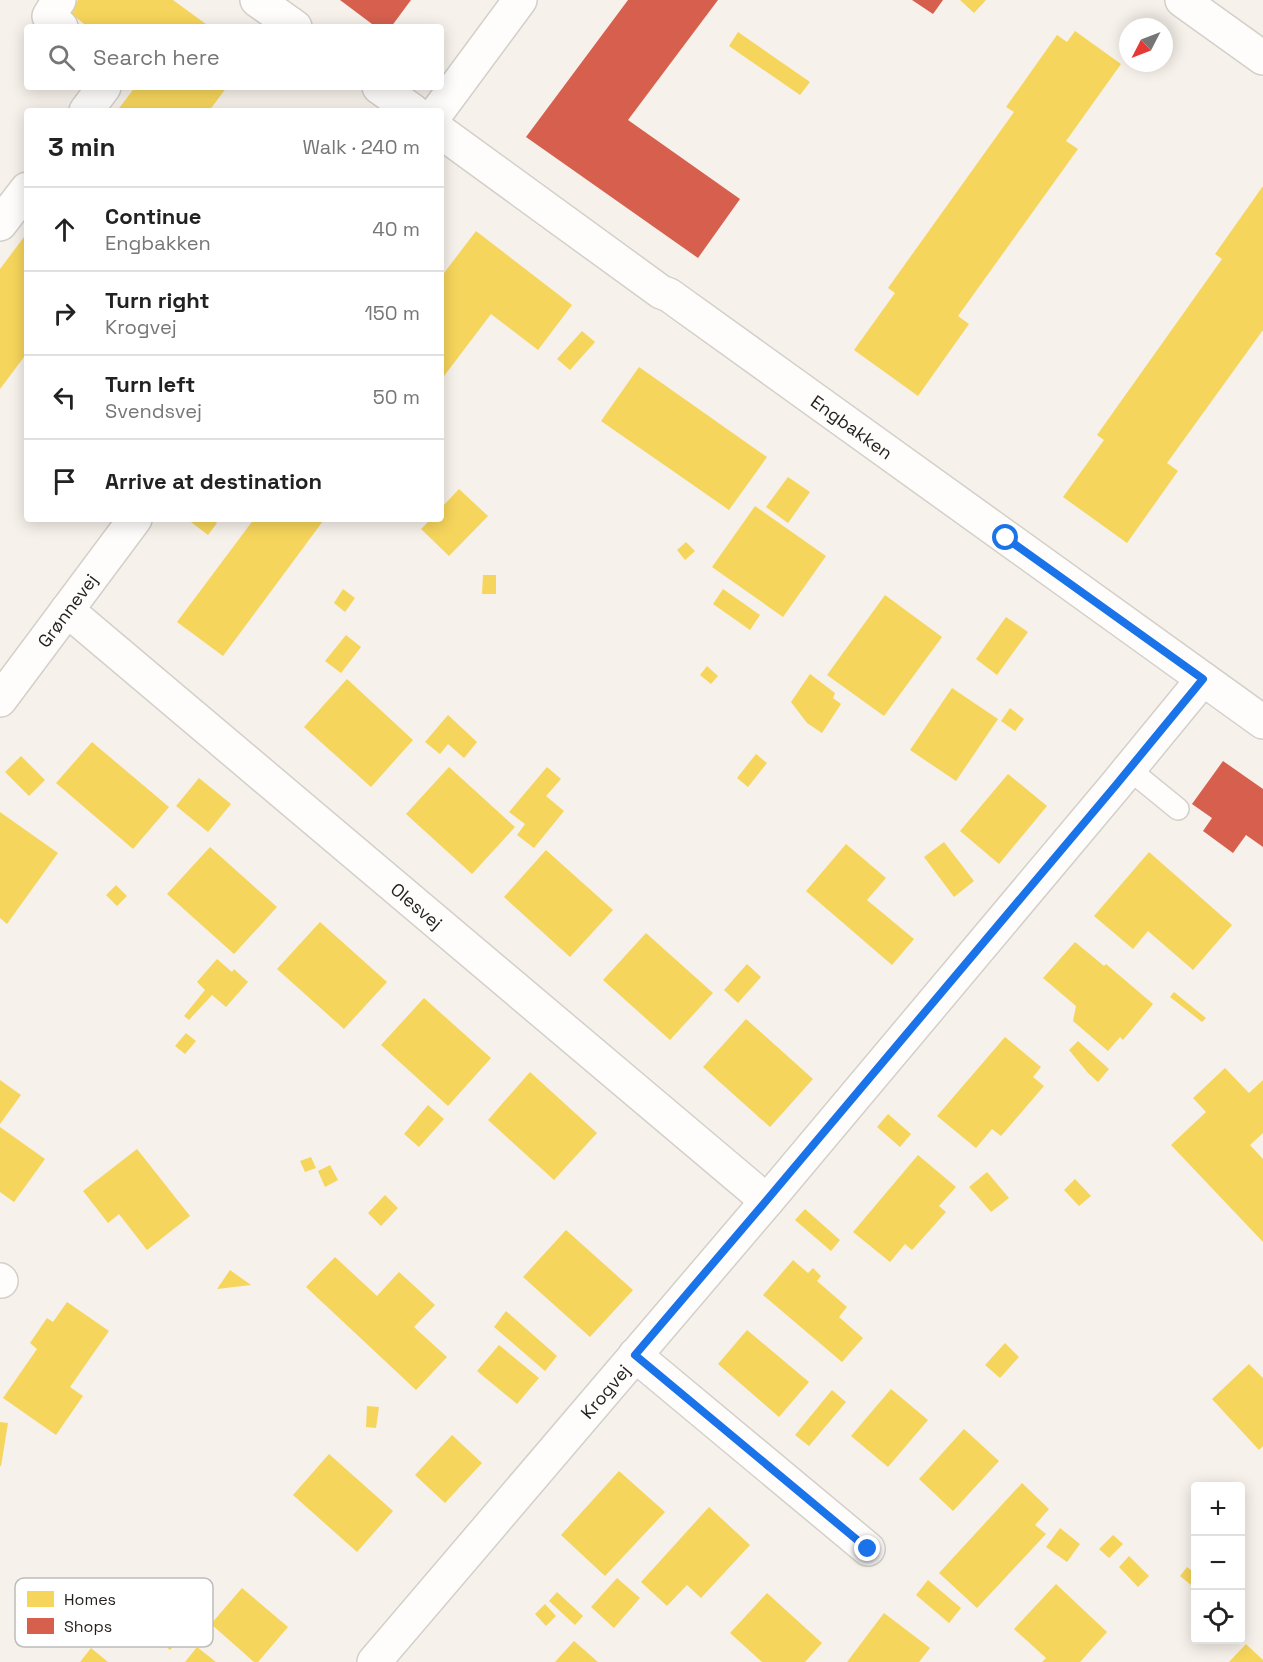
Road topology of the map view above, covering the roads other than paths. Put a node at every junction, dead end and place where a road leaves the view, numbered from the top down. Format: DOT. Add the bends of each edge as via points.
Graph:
graph roads {
  1 [pos="59,0"];
  2 [pos="257,0"];
  3 [pos="520,0"];
  4 [pos="1182,0"];
  5 [pos="57,24"];
  6 [pos="291,24"];
  7 [pos="1263,58"];
  8 [pos="102,90"];
  9 [pos="383,90"];
  10 [pos="88,108"];
  11 [pos="409,108"];
  12 [pos="440,108"];
  13 [pos="444,134"];
  14 [pos="24,193"];
  15 [pos="0,224"];
  16 [pos="133,522"];
  17 [pos="67,610"];
  18 [pos="1203,679"];
  19 [pos="0,700"];
  20 [pos="1263,722"];
  21 [pos="1129,769"];
  22 [pos="1178,809"];
  23 [pos="766,1201"];
  24 [pos="635,1355"];
  25 [pos="868,1549"];
  26 [pos="374,1662"];
  1 -- 5 [label="street" via="48,16"];
  2 -- 6 [label="street"];
  3 -- 12 [label="street"];
  4 -- 7 [label="street"];
  8 -- 10 [label="street"];
  9 -- 11 [label="street"];
  13 -- 18 [label="street, Engbakken"];
  14 -- 15 [label="street"];
  16 -- 17 [label="street, Grønnevej"];
  17 -- 19 [label="street, Grønnevej"];
  17 -- 23 [label="street, Olesvej"];
  18 -- 20 [label="street, Engbakken"];
  18 -- 21 [label="street, Krogvej"];
  21 -- 22 [label="lane"];
  21 -- 23 [label="street, Krogvej"];
  23 -- 24 [label="street, Krogvej"];
  24 -- 25 [label="street"];
  24 -- 26 [label="street, Krogvej"];
}
